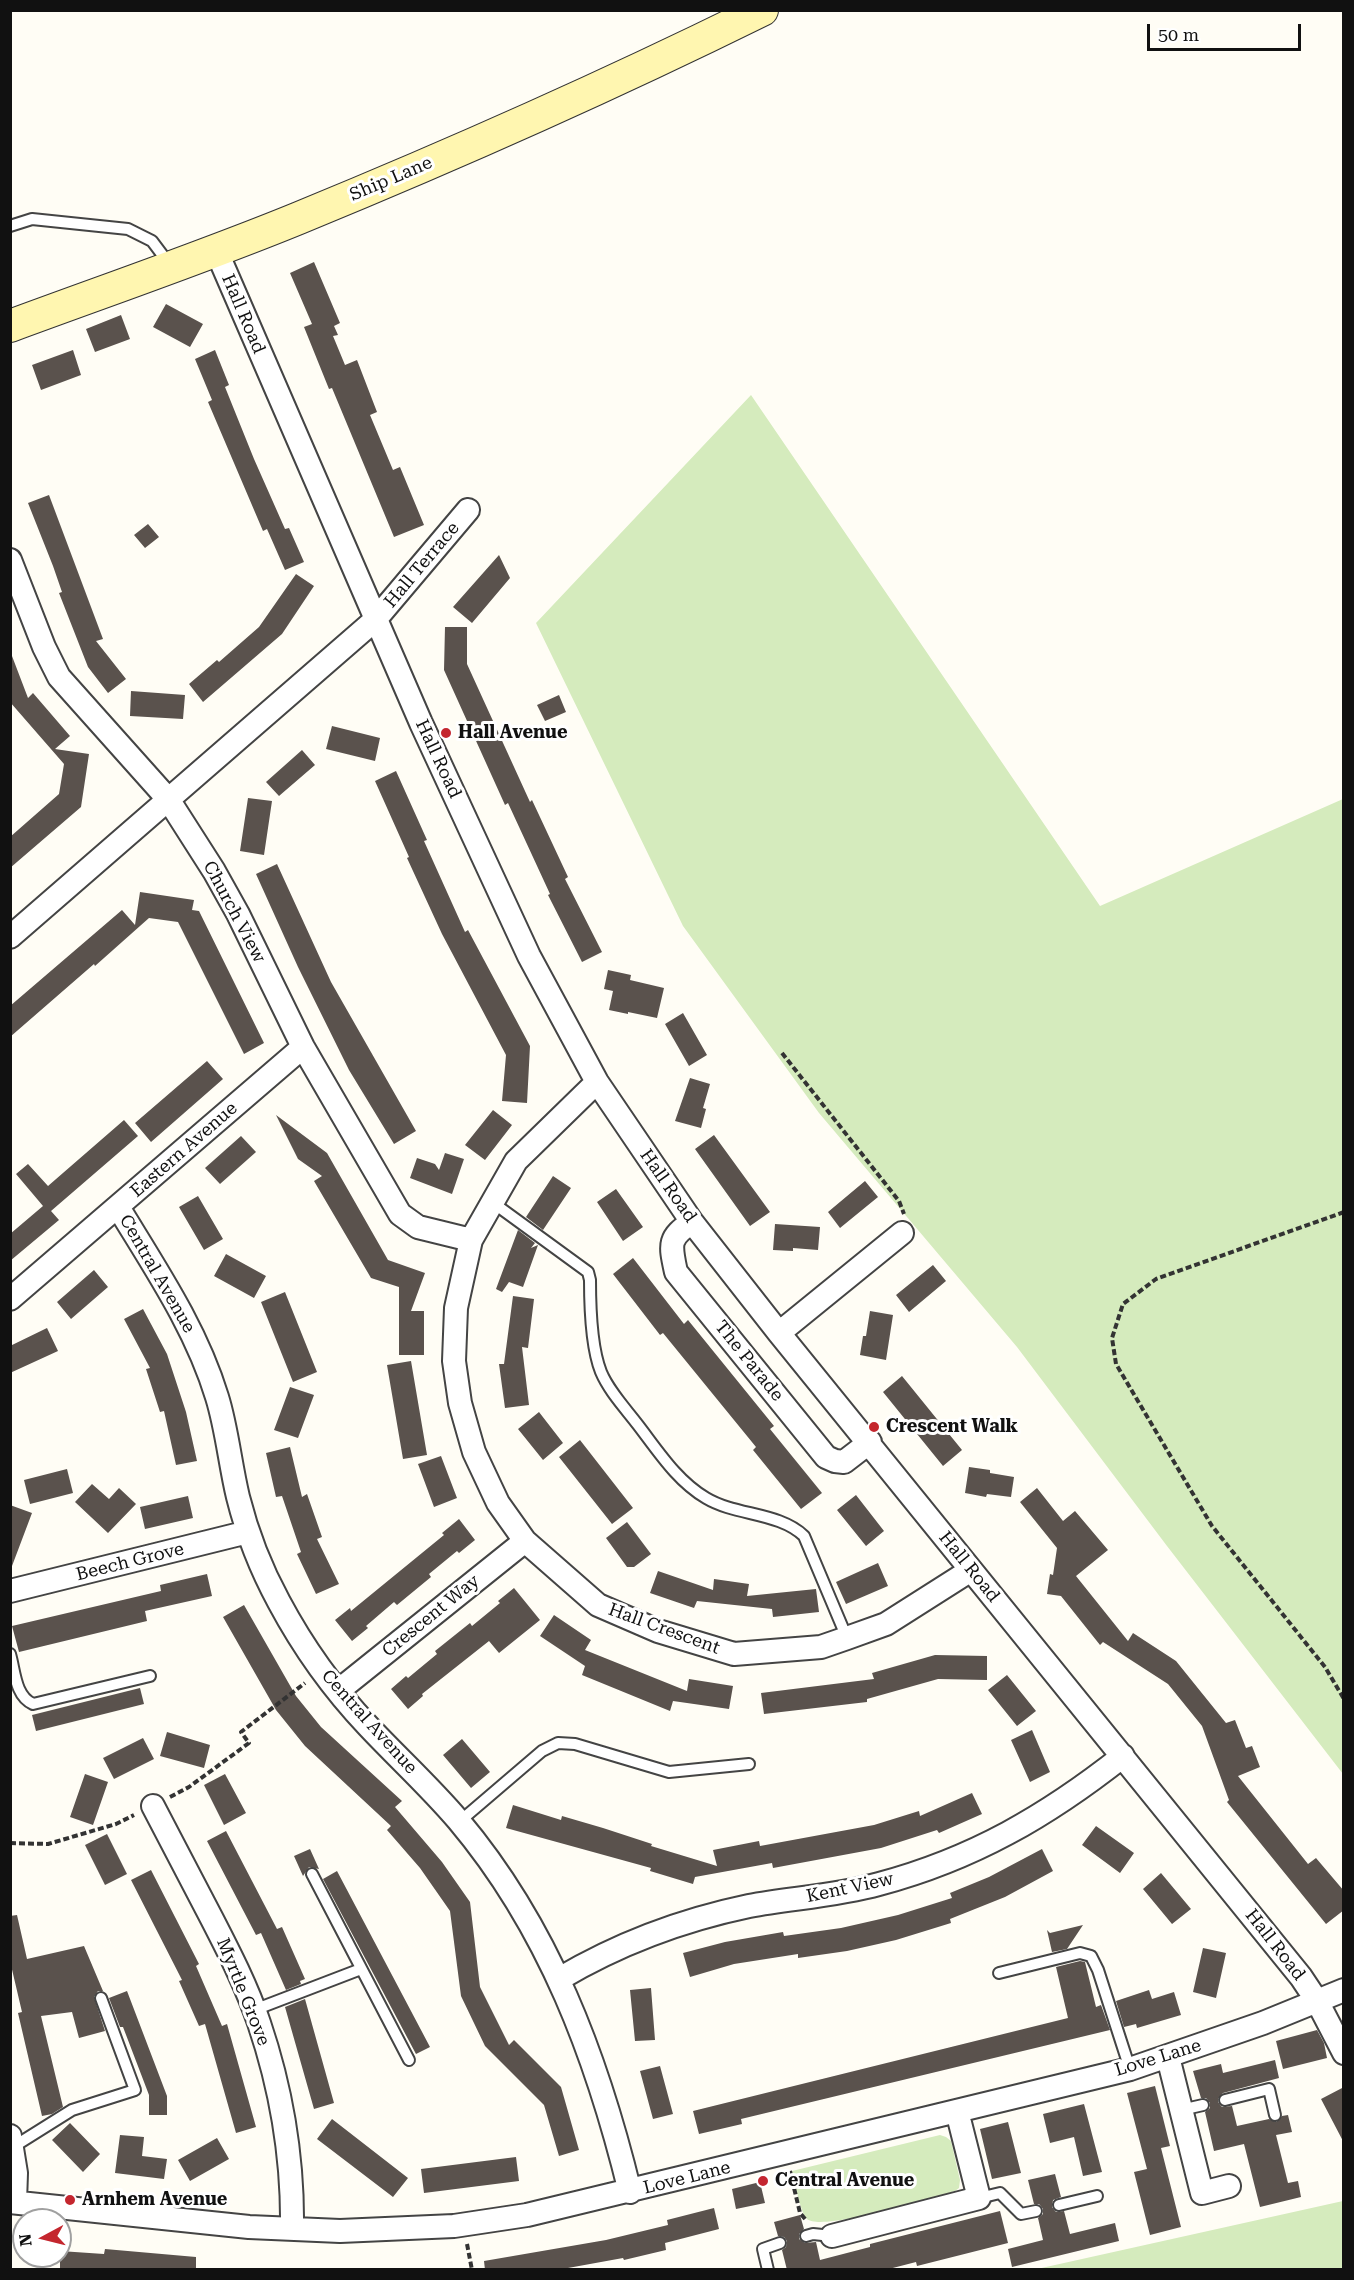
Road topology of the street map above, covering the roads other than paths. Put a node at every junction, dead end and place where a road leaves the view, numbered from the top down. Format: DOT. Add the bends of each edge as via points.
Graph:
graph roads {
  1 [pos="762,10"];
  2 [pos="10,226"];
  3 [pos="216,250"];
  4 [pos="171,267"];
  5 [pos="10,326"];
  6 [pos="468,510"];
  7 [pos="10,560"];
  8 [pos="375,620"];
  9 [pos="168,800"];
  10 [pos="10,937"];
  11 [pos="303,1047"];
  12 [pos="597,1082"];
  13 [pos="492,1202"];
  14 [pos="118,1207"];
  15 [pos="693,1222"];
  16 [pos="903,1233"];
  17 [pos="471,1240"];
  18 [pos="10,1299"];
  19 [pos="779,1333"];
  20 [pos="870,1442"];
  21 [pos="249,1532"];
  22 [pos="525,1541"];
  23 [pos="970,1570"];
  24 [pos="10,1591"];
  25 [pos="847,1638"];
  26 [pos="10,1654"];
  27 [pos="150,1676"];
  28 [pos="338,1691"];
  29 [pos="1123,1756"];
  30 [pos="749,1764"];
  31 [pos="153,1806"];
  32 [pos="459,1822"];
  33 [pos="312,1874"];
  34 [pos="362,1969"];
  35 [pos="999,1973"];
  36 [pos="559,1979"];
  37 [pos="1343,1990"];
  38 [pos="100,1998"];
  39 [pos="1317,2001"];
  40 [pos="254,2010"];
  41 [pos="1344,2053"];
  42 [pos="1168,2057"];
  43 [pos="409,2060"];
  44 [pos="1130,2069"];
  45 [pos="1225,2100"];
  46 [pos="957,2111"];
  47 [pos="1275,2115"];
  48 [pos="12,2141"];
  49 [pos="1229,2186"];
  50 [pos="630,2192"];
  51 [pos="1097,2196"];
  52 [pos="979,2198"];
  53 [pos="13,2202"];
  54 [pos="1059,2205"];
  55 [pos="1036,2211"];
  56 [pos="292,2229"];
  57 [pos="817,2235"];
  58 [pos="780,2243"];
  59 [pos="768,2270"];
  1 -- 3 [label="street, Ship Lane" via="453,153"];
  2 -- 4 [label="lane" via="32,219 128,229 152,240"];
  3 -- 4 [label="street, Ship Lane"];
  3 -- 8 [label="street, Hall Road"];
  4 -- 5 [label="street, Ship Lane"];
  6 -- 8 [label="street, Hall Terrace"];
  7 -- 9 [label="street, Church View" via="59,677"];
  8 -- 9 [label="street"];
  8 -- 12 [label="street, Hall Road" via="529,956"];
  9 -- 10 [label="street"];
  9 -- 11 [label="street, Church View" via="214,871"];
  11 -- 14 [label="street, Eastern Avenue"];
  11 -- 17 [label="street, Church View" via="400,1214 418,1227"];
  12 -- 13 [label="street, Hall Crescent" via="516,1161"];
  12 -- 15 [label="street, Hall Road"];
  13 -- 17 [label="street, Hall Crescent"];
  13 -- 25 [label="lane" via="588,1272 601,1371 679,1477 707,1499 785,1523 804,1536"];
  14 -- 18 [label="street, Eastern Avenue"];
  14 -- 21 [label="street, Central Avenue" via="185,1320 205,1362 218,1400"];
  15 -- 19 [label="street, Hall Road"];
  15 -- 20 [label="street, The Parade" via="677,1232 672,1243 676,1272 826,1456 844,1461"];
  16 -- 19 [label="street"];
  17 -- 22 [label="street, Hall Crescent" via="456,1308 454,1361 460,1403 474,1452 498,1503"];
  19 -- 20 [label="street, Hall Road"];
  20 -- 23 [label="street, Hall Road"];
  21 -- 24 [label="street, Beech Grove"];
  21 -- 28 [label="street, Central Avenue" via="259,1562 302,1644"];
  22 -- 25 [label="street, Hall Crescent" via="598,1605 658,1631 734,1654 821,1647"];
  22 -- 28 [label="street, Crescent Way"];
  23 -- 25 [label="street, Hall Crescent" via="886,1624"];
  23 -- 29 [label="street, Hall Road"];
  26 -- 27 [label="lane" via="20,1692 24,1700 33,1704"];
  28 -- 32 [label="street, Central Avenue"];
  29 -- 36 [label="street, Kent View" via="1048,1811 994,1842 949,1861 837,1894 702,1917 632,1941"];
  29 -- 39 [label="street, Hall Road"];
  30 -- 32 [label="lane" via="669,1772 576,1744 558,1743 542,1750"];
  31 -- 40 [label="street, Myrtle Grove" via="234,1962"];
  32 -- 36 [label="street, Central Avenue" via="506,1886"];
  33 -- 34 [label="lane"];
  34 -- 40 [label="lane"];
  34 -- 43 [label="lane"];
  35 -- 44 [label="lane" via="1080,1953 1091,1956"];
  36 -- 50 [label="street, Central Avenue" via="605,2096"];
  37 -- 39 [label="street, Love Lane"];
  38 -- 48 [label="lane" via="135,2090 72,2110"];
  39 -- 41 [label="street, Hall Road"];
  39 -- 42 [label="street, Love Lane"];
  40 -- 56 [label="street, Myrtle Grove" via="275,2080 284,2131 293,2194"];
  42 -- 44 [label="street, Love Lane"];
  42 -- 49 [label="street" via="1192,2108 1202,2193"];
  44 -- 46 [label="street, Love Lane"];
  45 -- 47 [label="lane" via="1269,2089"];
  46 -- 50 [label="street, Love Lane"];
  46 -- 52 [label="street"];
  48 -- 53 [label="street" via="16,2174"];
  50 -- 56 [label="street, Love Lane" via="527,2215 454,2226"];
  51 -- 54 [label="lane"];
  52 -- 55 [label="lane" via="999,2193 1021,2214"];
  52 -- 57 [label="street"];
  53 -- 56 [label="street, Love Lane"];
  58 -- 59 [label="lane" via="763,2248"];
}
